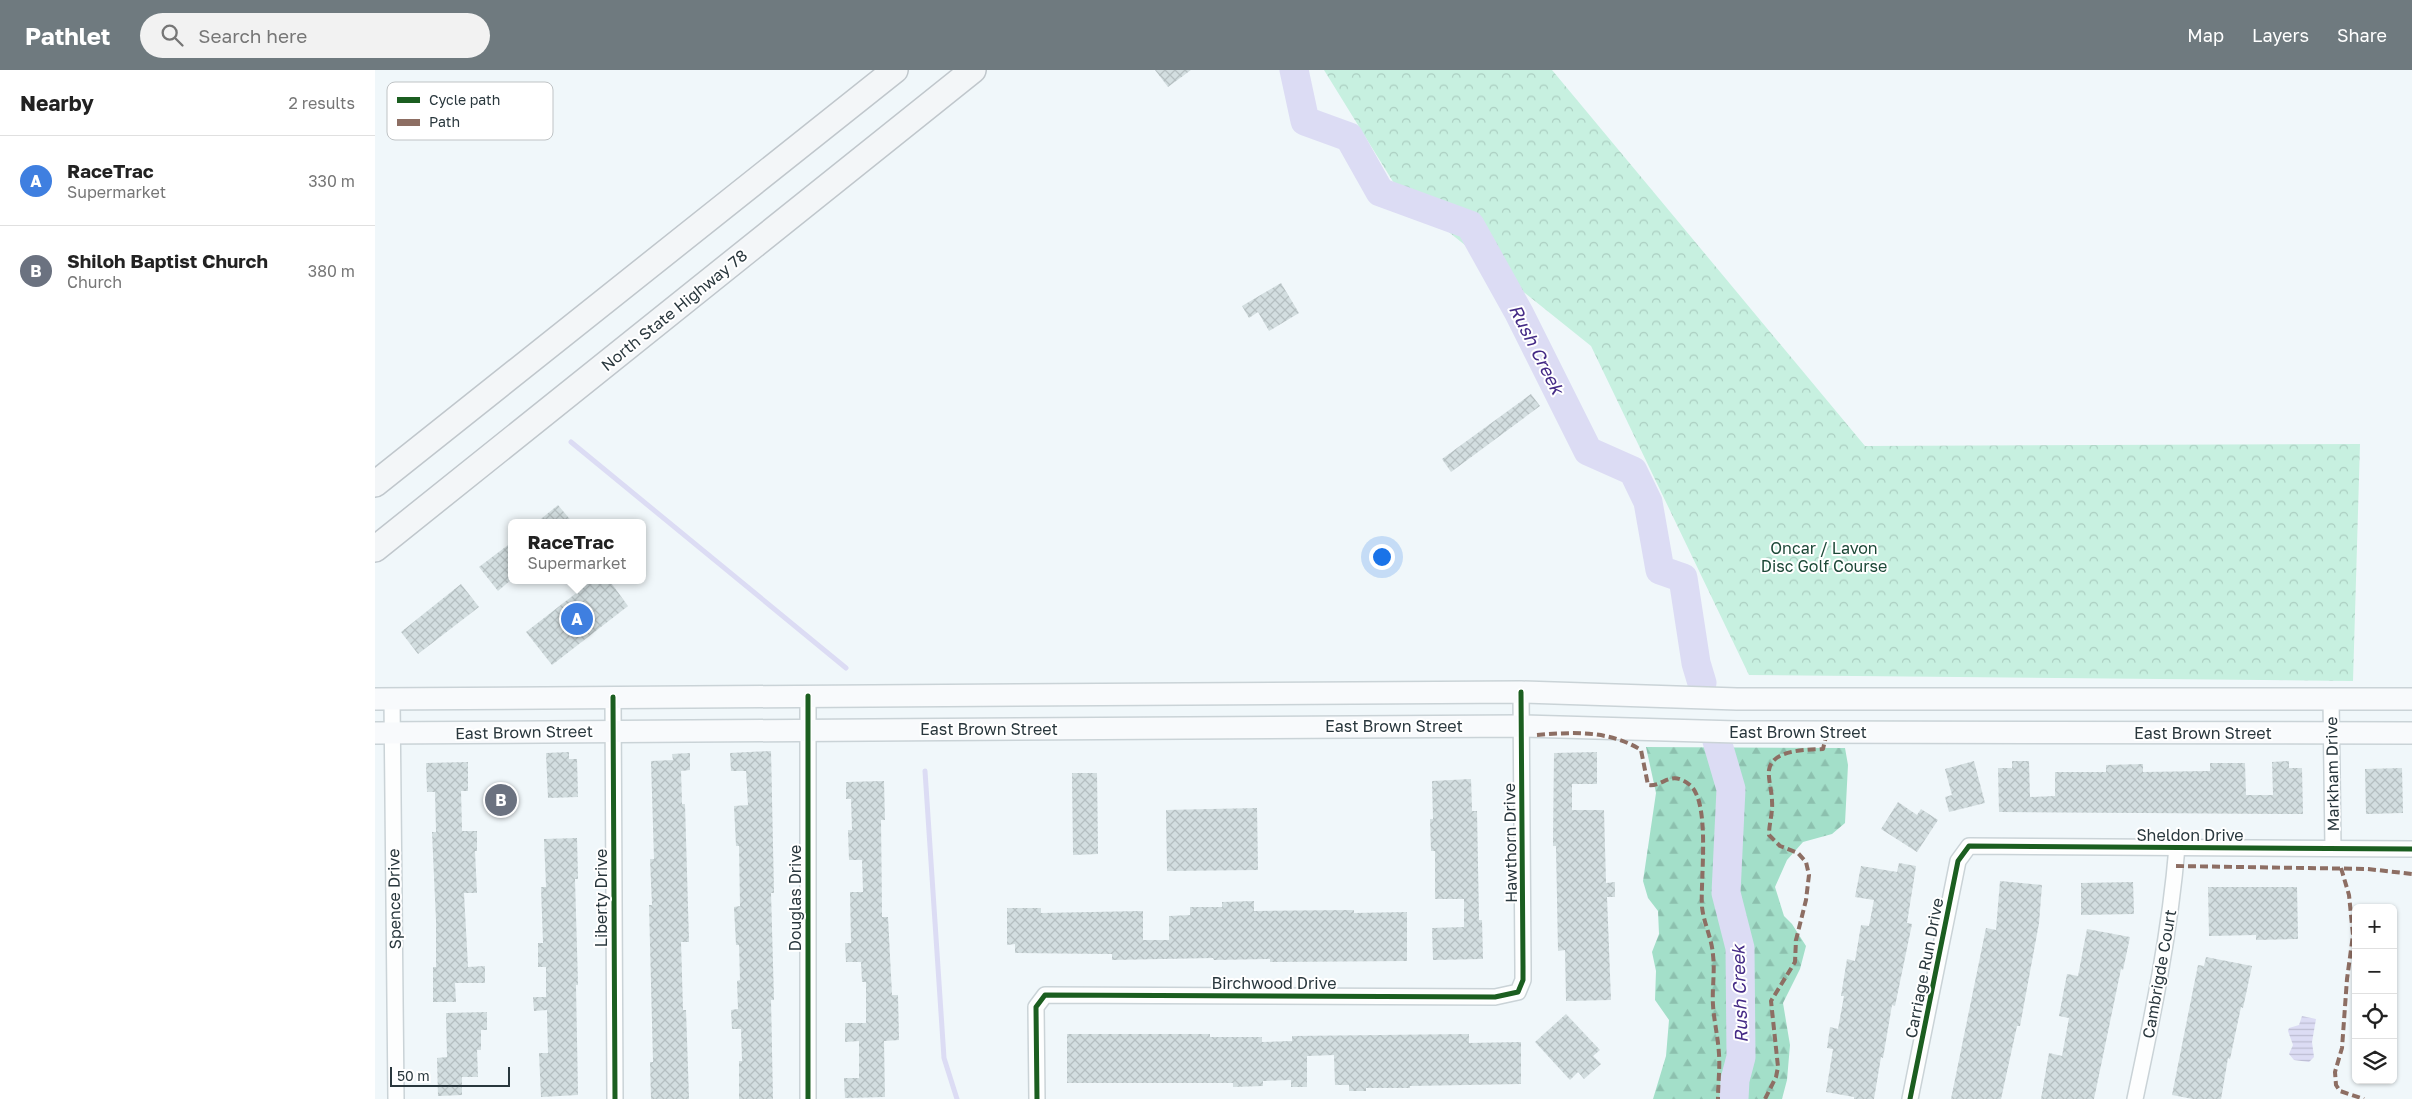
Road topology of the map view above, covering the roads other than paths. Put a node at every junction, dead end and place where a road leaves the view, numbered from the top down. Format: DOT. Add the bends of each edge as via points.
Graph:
graph roads {
  1 [pos="895,70"];
  2 [pos="973,70"];
  3 [pos="375,484"];
  4 [pos="375,550"];
  5 [pos="1521,692"];
  6 [pos="1280,693"];
  7 [pos="808,696"];
  8 [pos="613,697"];
  9 [pos="384,699"];
  10 [pos="2331,699"];
  11 [pos="2412,699"];
  12 [pos="1521,726"];
  13 [pos="1280,727"];
  14 [pos="808,730"];
  15 [pos="613,731"];
  16 [pos="384,733"];
  17 [pos="2331,733"];
  18 [pos="2412,733"];
  19 [pos="1969,846"];
  20 [pos="2177,847"];
  21 [pos="2333,848"];
  22 [pos="2412,849"];
  23 [pos="1518,992"];
  24 [pos="396,1099"];
  25 [pos="615,1099"];
  26 [pos="807,1099"];
  27 [pos="1037,1099"];
  28 [pos="1910,1099"];
  29 [pos="2135,1099"];
  1 -- 3 [label="main road"];
  2 -- 4 [label="main road, North State Highway 78"];
  5 -- 6 [label="main road, East Brown Street"];
  5 -- 10 [label="main road, East Brown Street" via="1737,699"];
  5 -- 12 [label="street, Hawthorn Drive"];
  6 -- 7 [label="main road, East Brown Street"];
  6 -- 13 [label="main road"];
  7 -- 8 [label="main road, East Brown Street"];
  7 -- 14 [label="street, Douglas Drive"];
  8 -- 9 [label="main road, East Brown Street"];
  8 -- 15 [label="street, Liberty Drive"];
  9 -- 16 [label="street, Spence Drive"];
  10 -- 11 [label="main road, East Brown Street"];
  10 -- 17 [label="street, Markham Drive"];
  12 -- 13 [label="main road, East Brown Street"];
  12 -- 17 [label="main road, East Brown Street" via="1737,732"];
  12 -- 23 [label="street, Hawthorn Drive" via="1523,980"];
  13 -- 14 [label="main road, East Brown Street"];
  14 -- 15 [label="main road, East Brown Street"];
  14 -- 26 [label="street, Douglas Drive"];
  15 -- 16 [label="main road, East Brown Street"];
  15 -- 25 [label="street, Liberty Drive"];
  16 -- 24 [label="street, Spence Drive"];
  17 -- 18 [label="main road, East Brown Street"];
  17 -- 21 [label="street, Markham Drive"];
  19 -- 20 [label="street, Sheldon Drive"];
  19 -- 28 [label="street, Carriage Run Drive" via="1958,862"];
  20 -- 21 [label="street, Sheldon Drive"];
  20 -- 29 [label="street, Cambrigde Court" via="2173,899 2157,998"];
  21 -- 22 [label="street, Sheldon Drive"];
  23 -- 27 [label="street, Birchwood Drive" via="1477,997 1045,996 1036,1007"];
}
